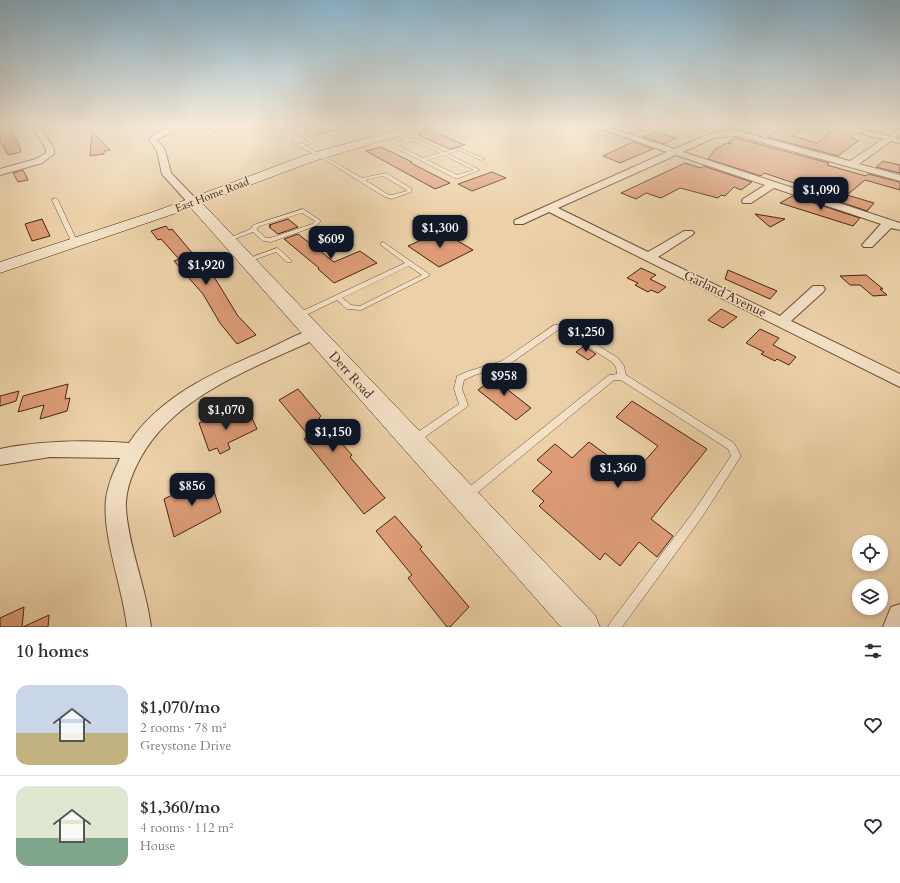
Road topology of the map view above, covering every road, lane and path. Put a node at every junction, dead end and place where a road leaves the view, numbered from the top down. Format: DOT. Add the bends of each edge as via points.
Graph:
graph roads {
  1 [pos="50,154"];
  2 [pos="162,154"];
  3 [pos="412,154"];
  4 [pos="443,154"];
  5 [pos="472,154"];
  6 [pos="671,154"];
  7 [pos="683,154"];
  8 [pos="817,154"];
  9 [pos="866,154"];
  10 [pos="321,155"];
  11 [pos="423,160"];
  12 [pos="477,161"];
  13 [pos="472,163"];
  14 [pos="852,164"];
  15 [pos="467,165"];
  16 [pos="0,172"];
  17 [pos="900,178"];
  18 [pos="362,180"];
  19 [pos="774,184"];
  20 [pos="55,200"];
  21 [pos="747,201"];
  22 [pos="193,202"];
  23 [pos="549,208"];
  24 [pos="520,222"];
  25 [pos="895,225"];
  26 [pos="254,230"];
  27 [pos="688,233"];
  28 [pos="227,240"];
  29 [pos="75,243"];
  30 [pos="383,244"];
  31 [pos="868,245"];
  32 [pos="649,257"];
  33 [pos="246,261"];
  34 [pos="289,261"];
  35 [pos="409,263"];
  36 [pos="0,268"];
  37 [pos="818,289"];
  38 [pos="338,297"];
  39 [pos="298,316"];
  40 [pos="781,322"];
  41 [pos="313,334"];
  42 [pos="622,377"];
  43 [pos="900,381"];
  44 [pos="412,442"];
  45 [pos="134,451"];
  46 [pos="0,457"];
  47 [pos="463,498"];
  48 [pos="900,616"];
  49 [pos="139,627"];
  50 [pos="583,627"];
  51 [pos="614,627"];
  52 [pos="895,627"];
  1 -- 16 [label="street" via="39,161"];
  2 -- 22 [label="street, Derr Road" via="167,174"];
  3 -- 11 [label="lane"];
  4 -- 11 [label="lane"];
  4 -- 15 [label="lane"];
  5 -- 12 [label="lane" via="483,159"];
  6 -- 23 [label="street"];
  7 -- 19 [label="street"];
  8 -- 14 [label="street"];
  9 -- 14 [label="street"];
  10 -- 18 [label="lane"];
  10 -- 22 [label="street, East Home Road"];
  11 -- 15 [label="lane" via="458,177 478,170"];
  13 -- 15 [label="lane"];
  14 -- 17 [label="street"];
  18 -- 18 [label="lane" via="387,196 392,197 410,190 384,174"];
  19 -- 21 [label="street"];
  19 -- 25 [label="street"];
  20 -- 29 [label="lane"];
  22 -- 28 [label="street, Derr Road"];
  22 -- 29 [label="street, East Home Road"];
  23 -- 24 [label="street"];
  23 -- 32 [label="street, Garland Avenue"];
  25 -- 31 [label="street"];
  26 -- 26 [label="lane" via="268,241 318,221 302,211 258,225"];
  26 -- 28 [label="lane"];
  27 -- 32 [label="street"];
  28 -- 33 [label="street, Derr Road"];
  29 -- 36 [label="street, East Home Road"];
  30 -- 35 [label="lane"];
  32 -- 40 [label="street, Garland Avenue"];
  33 -- 34 [label="lane" via="277,250"];
  33 -- 39 [label="street, Derr Road"];
  35 -- 38 [label="lane"];
  35 -- 38 [label="lane" via="427,275 361,308 349,307"];
  37 -- 40 [label="street"];
  38 -- 39 [label="lane"];
  39 -- 41 [label="street, Derr Road"];
  40 -- 43 [label="street, Garland Avenue"];
  41 -- 44 [label="street, Derr Road"];
  41 -- 45 [label="street" via="231,373 180,401 150,429"];
  42 -- 44 [label="lane" via="620,366 615,360 564,328 557,327 505,363 460,378 458,389 464,405"];
  42 -- 47 [label="lane" via="612,377"];
  42 -- 51 [label="lane" via="731,446 736,456 698,514"];
  44 -- 47 [label="street, Derr Road"];
  45 -- 46 [label="street" via="56,448"];
  45 -- 49 [label="street" via="124,471 115,506 117,530 138,611"];
  47 -- 50 [label="street, Derr Road"];
  48 -- 52 [label="street"];
}
